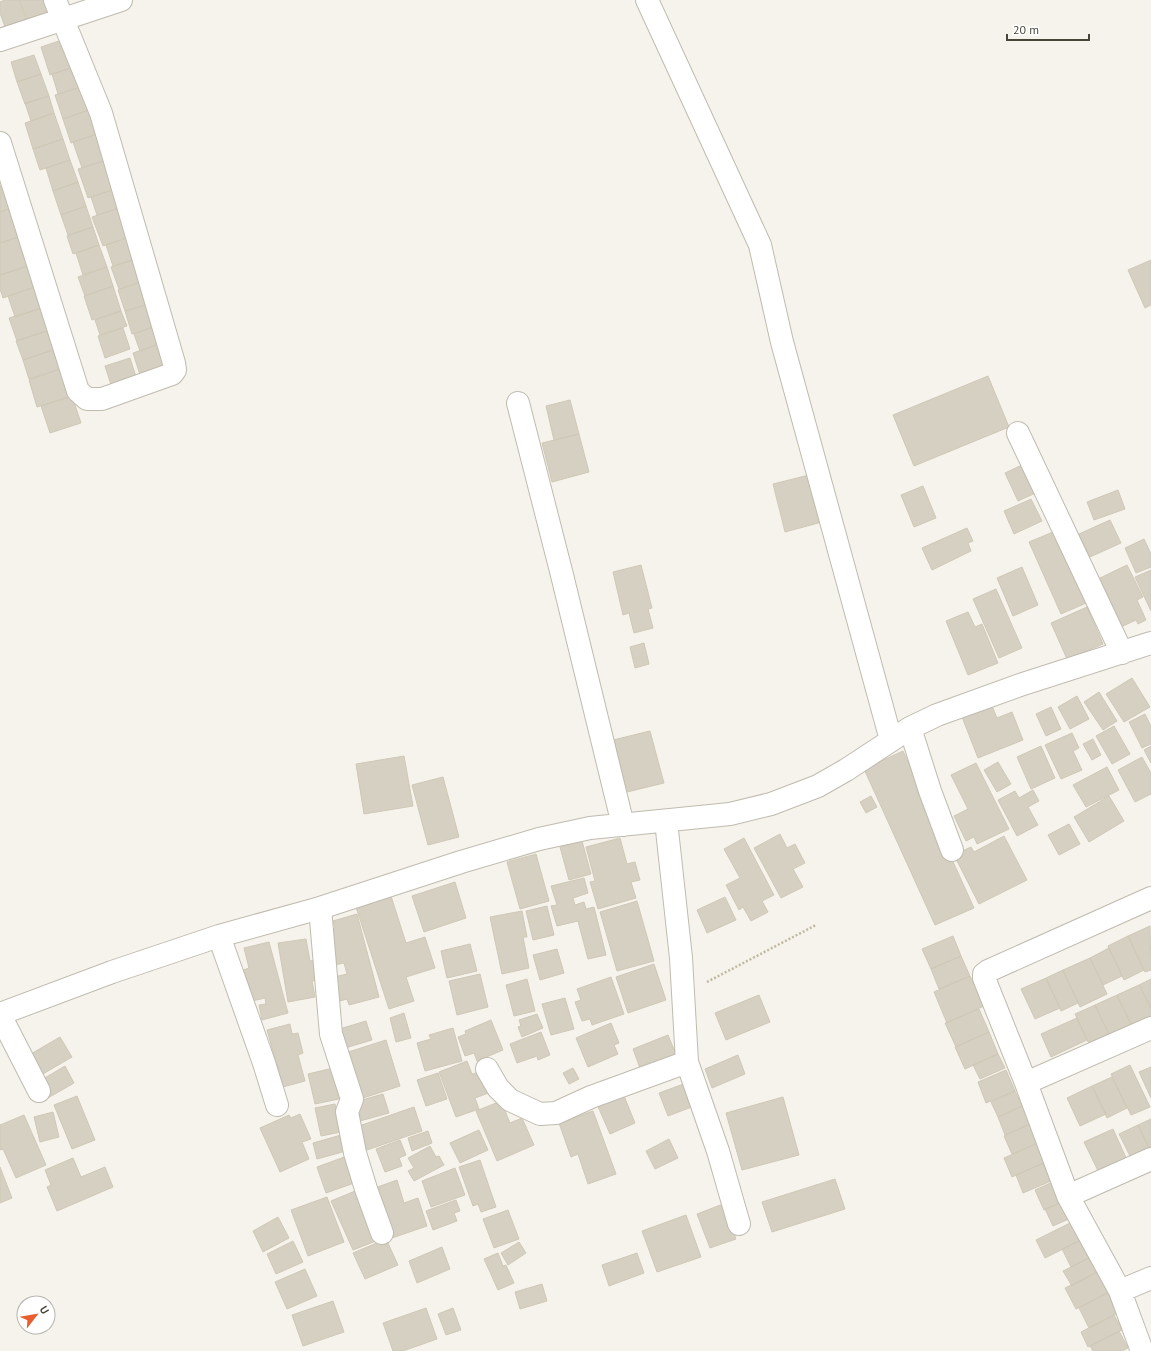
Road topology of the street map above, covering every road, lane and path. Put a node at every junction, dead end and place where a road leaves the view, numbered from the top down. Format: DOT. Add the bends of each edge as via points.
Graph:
graph roads {
  1 [pos="121,0"];
  2 [pos="647,0"];
  3 [pos="59,9"];
  4 [pos="0,40"];
  5 [pos="0,143"];
  6 [pos="518,403"];
  7 [pos="1018,433"];
  8 [pos="1151,643"];
  9 [pos="1122,653"];
  10 [pos="910,728"];
  11 [pos="891,740"];
  12 [pos="666,821"];
  13 [pos="623,825"];
  14 [pos="952,850"];
  15 [pos="1151,898"];
  16 [pos="320,908"];
  17 [pos="816,925"];
  18 [pos="219,936"];
  19 [pos="684,995"];
  20 [pos="0,1014"];
  21 [pos="1151,1028"];
  22 [pos="687,1062"];
  23 [pos="487,1069"];
  24 [pos="1026,1083"];
  25 [pos="38,1092"];
  26 [pos="277,1105"];
  27 [pos="1151,1159"];
  28 [pos="1068,1196"];
  29 [pos="739,1224"];
  30 [pos="382,1233"];
  31 [pos="1151,1278"];
  32 [pos="1120,1291"];
  33 [pos="1142,1351"];
  1 -- 3 [label="street"];
  2 -- 11 [label="street" via="760,245 782,342"];
  3 -- 4 [label="street"];
  3 -- 5 [label="street" via="100,113 174,363 175,370 172,374 102,399 87,399 78,390"];
  6 -- 13 [label="street"];
  7 -- 9 [label="street"];
  8 -- 9 [label="street"];
  9 -- 10 [label="street" via="1023,684 937,715"];
  10 -- 11 [label="street"];
  10 -- 14 [label="street"];
  11 -- 12 [label="street" via="818,786 771,804 730,814"];
  12 -- 13 [label="street"];
  12 -- 19 [label="street"];
  13 -- 16 [label="street" via="590,828 539,839"];
  15 -- 24 [label="street" via="984,974"];
  16 -- 18 [label="street"];
  16 -- 30 [label="street" via="331,1034 352,1099 346,1112 355,1153"];
  17 -- 19 [label="path"];
  18 -- 20 [label="street"];
  18 -- 26 [label="street"];
  19 -- 22 [label="street"];
  20 -- 25 [label="street"];
  21 -- 24 [label="street"];
  22 -- 23 [label="street" via="591,1097 556,1113 540,1114 510,1100 498,1088"];
  22 -- 29 [label="street"];
  24 -- 28 [label="street"];
  27 -- 28 [label="street"];
  28 -- 32 [label="street"];
  31 -- 32 [label="street"];
  32 -- 33 [label="street"];
}
